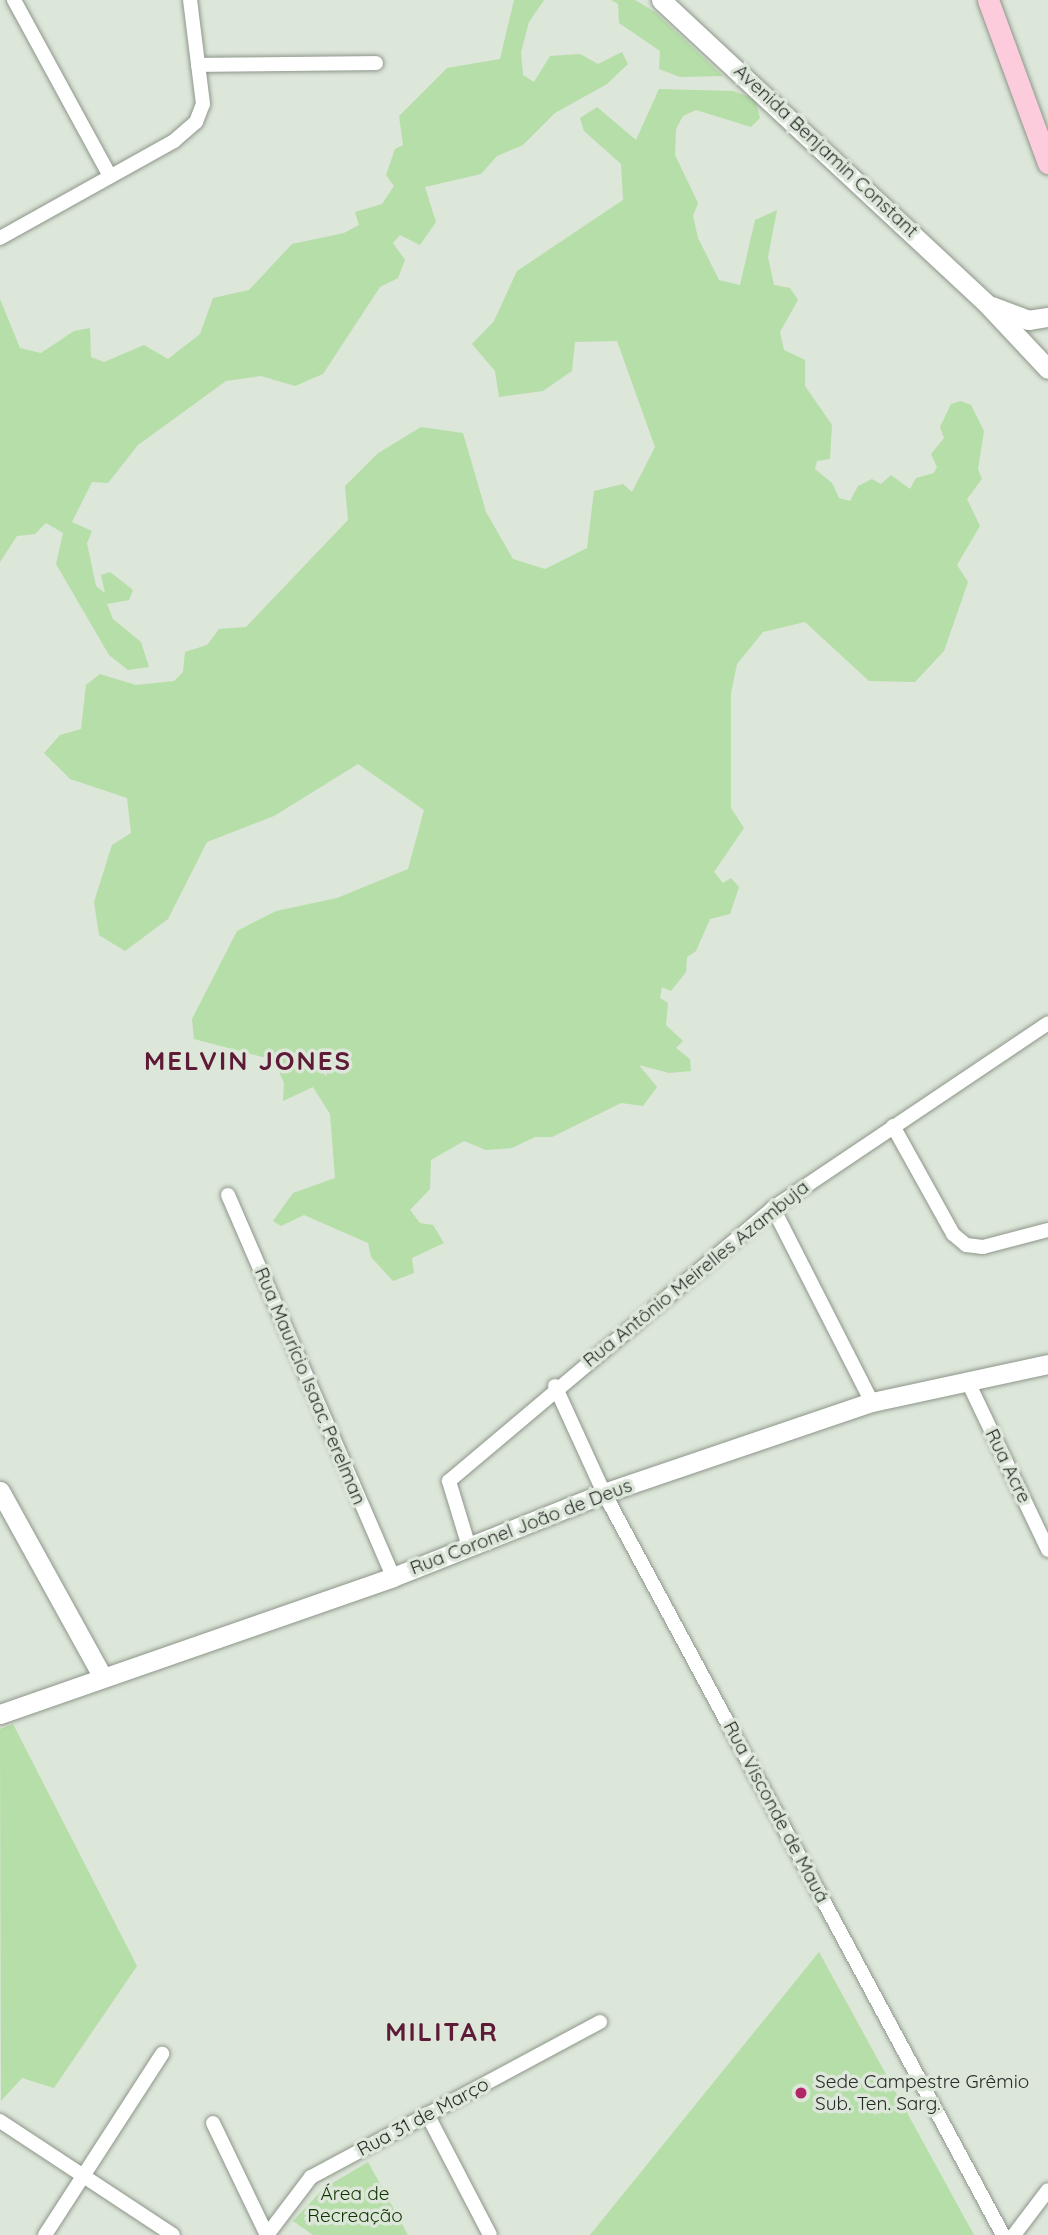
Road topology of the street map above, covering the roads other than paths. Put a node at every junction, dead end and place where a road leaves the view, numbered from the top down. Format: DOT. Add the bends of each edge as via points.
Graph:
graph roads {
  1 [pos="13,0"];
  2 [pos="190,0"];
  3 [pos="662,0"];
  4 [pos="988,0"];
  5 [pos="376,63"];
  6 [pos="198,65"];
  7 [pos="1048,163"];
  8 [pos="110,176"];
  9 [pos="0,238"];
  10 [pos="987,304"];
  11 [pos="1048,317"];
  12 [pos="1048,369"];
  13 [pos="1048,1023"];
  14 [pos="893,1126"];
  15 [pos="228,1195"];
  16 [pos="773,1208"];
  17 [pos="1048,1230"];
  18 [pos="1048,1364"];
  19 [pos="968,1382"];
  20 [pos="555,1387"];
  21 [pos="872,1402"];
  22 [pos="0,1491"];
  23 [pos="604,1493"];
  24 [pos="469,1547"];
  25 [pos="1048,1550"];
  26 [pos="393,1577"];
  27 [pos="102,1676"];
  28 [pos="0,1714"];
  29 [pos="600,2022"];
  30 [pos="162,2054"];
  31 [pos="427,2114"];
  32 [pos="0,2121"];
  33 [pos="213,2123"];
  34 [pos="82,2177"];
  35 [pos="1048,2190"];
  36 [pos="45,2235"];
  37 [pos="173,2235"];
  38 [pos="267,2235"];
  39 [pos="490,2235"];
  40 [pos="1003,2235"];
  41 [pos="1014,2235"];
  1 -- 8 [label="street"];
  2 -- 6 [label="street"];
  3 -- 10 [label="street, Avenida Benjamin Constant"];
  4 -- 7 [label="main road"];
  5 -- 6 [label="street"];
  6 -- 8 [label="street" via="203,104 186,132"];
  8 -- 9 [label="street"];
  10 -- 11 [label="street, Avenida Benjamin Constant" via="1028,320"];
  10 -- 12 [label="street, Avenida Benjamin Constant"];
  13 -- 14 [label="street, Rua Antônio Meirelles Azambuja"];
  14 -- 16 [label="street, Rua Antônio Meirelles Azambuja"];
  14 -- 17 [label="street" via="953,1234 966,1245 983,1247"];
  15 -- 26 [label="street, Rua Maurício Isaac Perelman"];
  16 -- 20 [label="street, Rua Antônio Meirelles Azambuja"];
  16 -- 21 [label="street"];
  18 -- 19 [label="street, Rua Coronel João de Deus"];
  19 -- 21 [label="street, Rua Coronel João de Deus"];
  19 -- 25 [label="street, Rua Acre"];
  20 -- 23 [label="street, Rua Visconde de Mauá"];
  20 -- 24 [label="street, Rua Antônio Meirelles Azambuja" via="449,1480"];
  21 -- 23 [label="street, Rua Coronel João de Deus"];
  22 -- 27 [label="street"];
  23 -- 24 [label="street, Rua Coronel João de Deus"];
  23 -- 40 [label="street, Rua Visconde de Mauá"];
  24 -- 26 [label="street, Rua Coronel João de Deus"];
  26 -- 27 [label="street, Rua Coronel João de Deus"];
  27 -- 28 [label="street, Rua Coronel João de Deus"];
  29 -- 31 [label="street, Rua 31 de Março"];
  30 -- 34 [label="street"];
  31 -- 38 [label="street, Rua 31 de Março" via="311,2177"];
  31 -- 39 [label="street"];
  32 -- 34 [label="street"];
  33 -- 38 [label="street"];
  34 -- 36 [label="street"];
  34 -- 37 [label="street"];
  35 -- 41 [label="street"];
}
